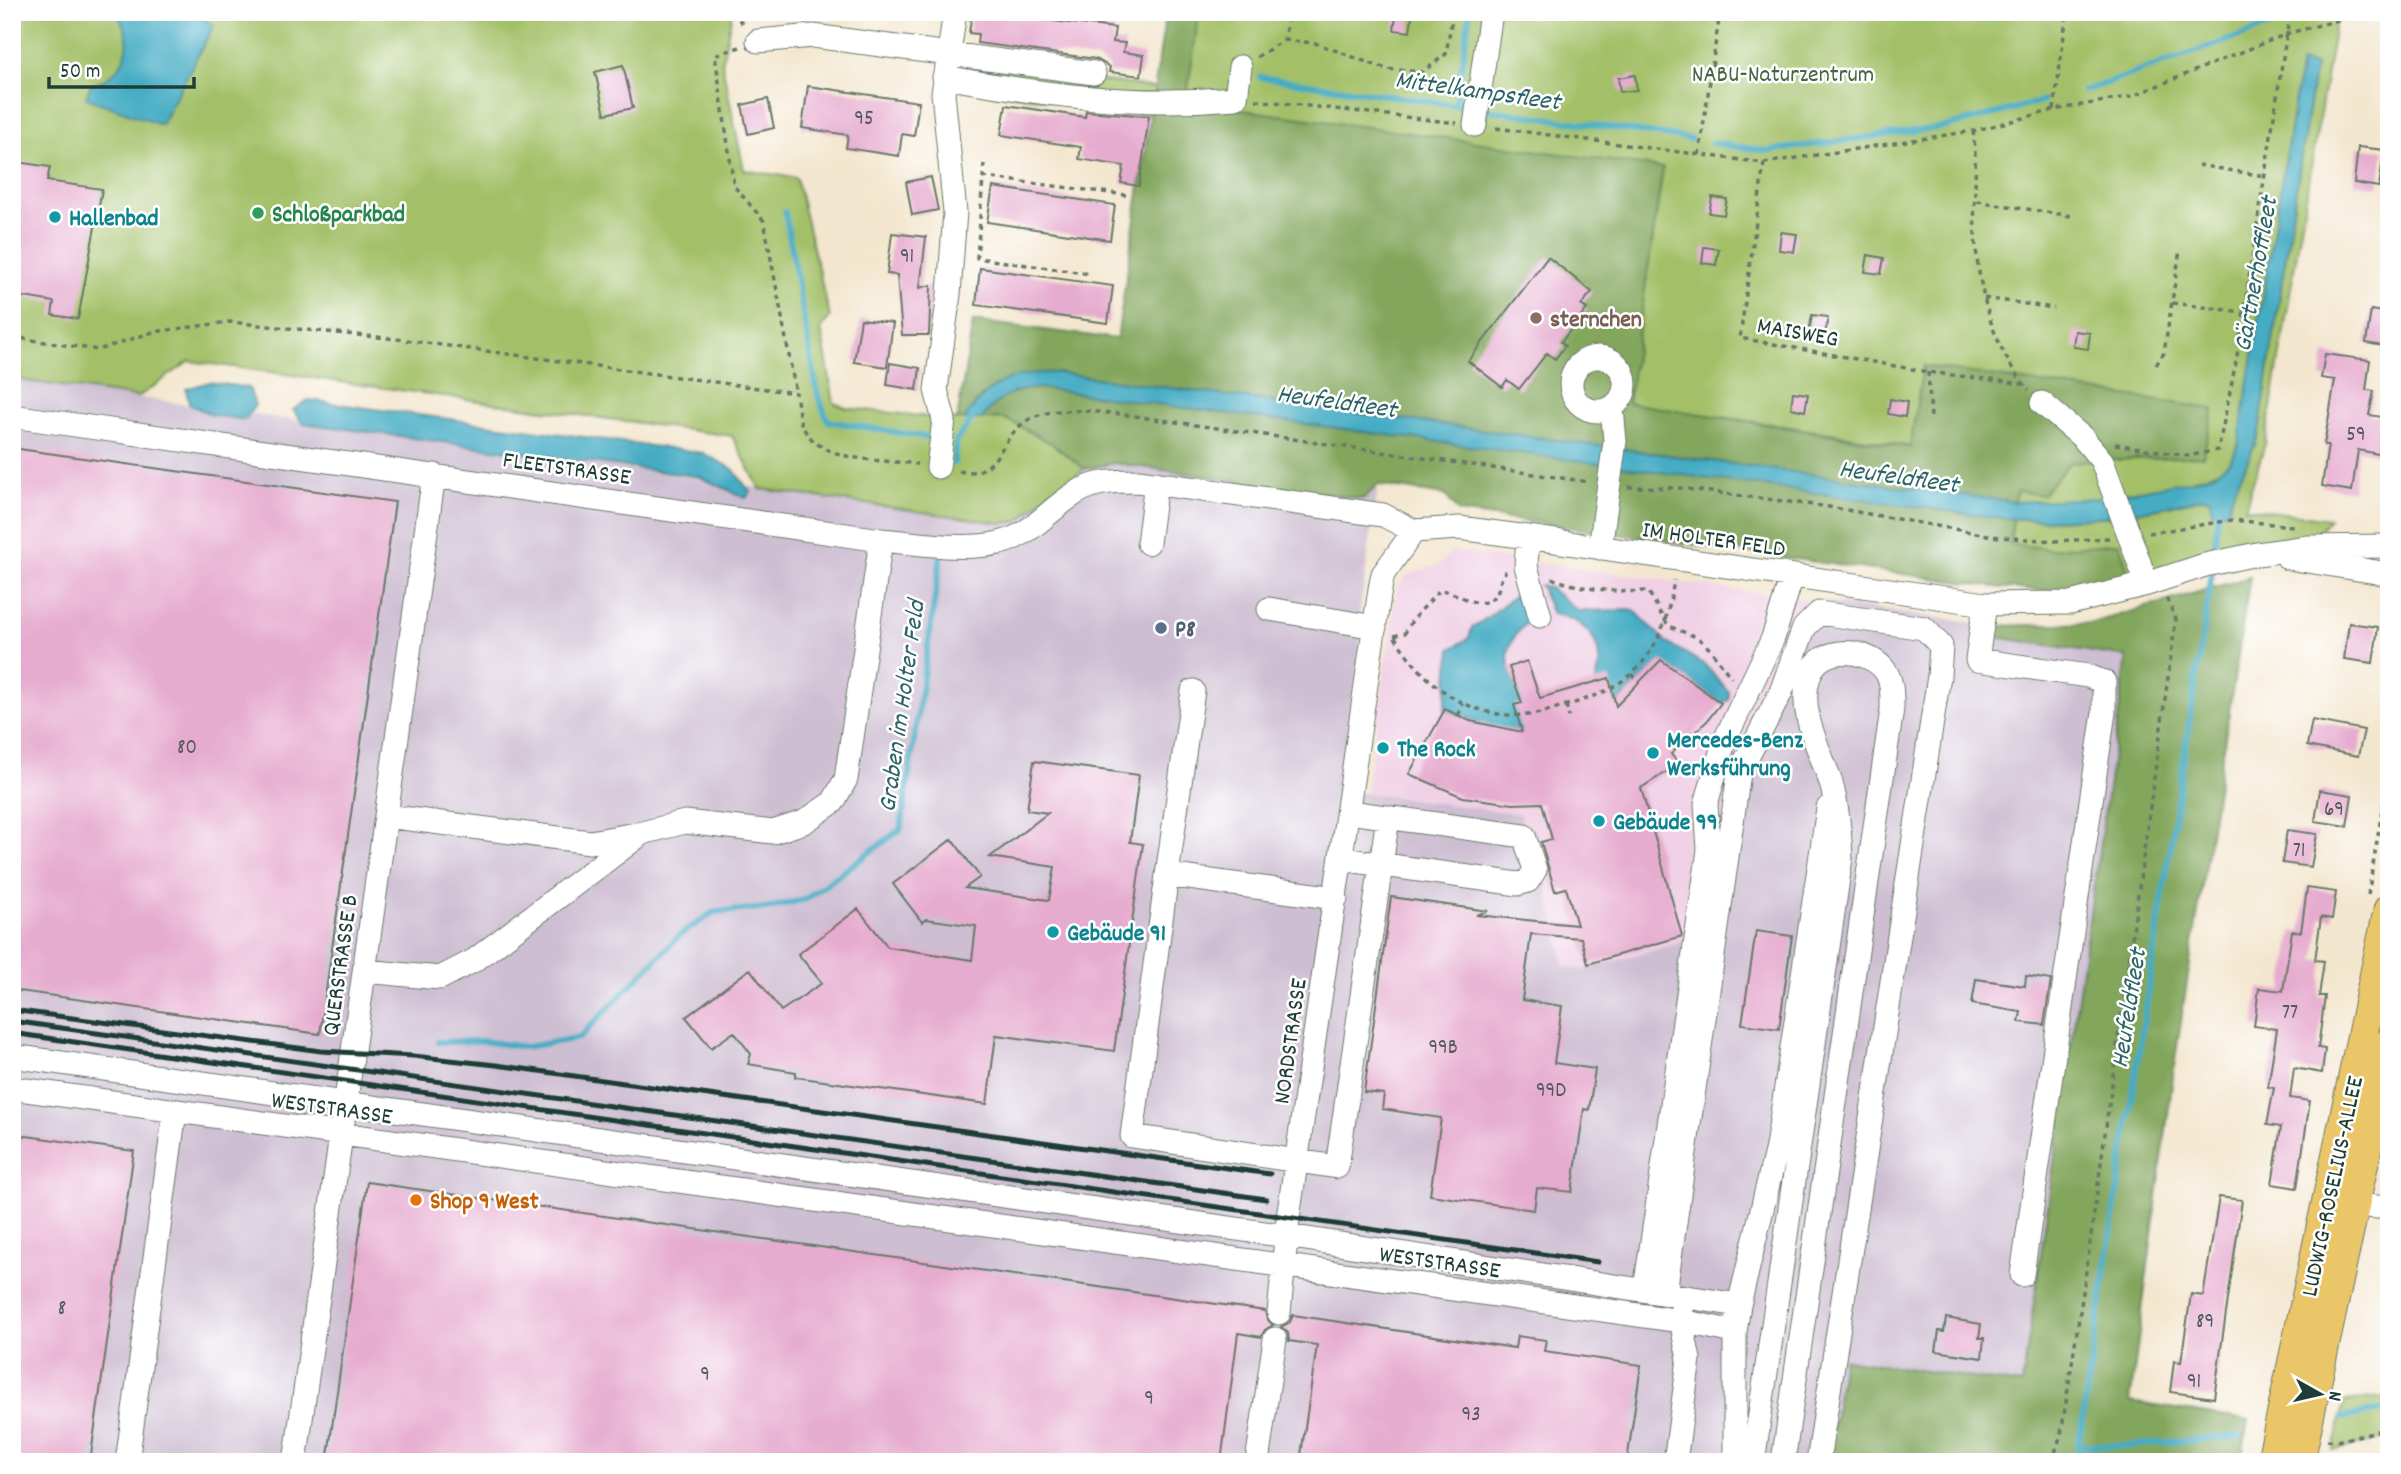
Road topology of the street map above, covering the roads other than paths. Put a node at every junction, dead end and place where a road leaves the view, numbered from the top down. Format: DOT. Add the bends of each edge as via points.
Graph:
graph roads {
  1 [pos="955,12"];
  2 [pos="1491,12"];
  3 [pos="758,41"];
  4 [pos="946,66"];
  5 [pos="1240,68"];
  6 [pos="1094,73"];
  7 [pos="1477,112"];
  8 [pos="2042,403"];
  9 [pos="1612,408"];
  10 [pos="12,416"];
  11 [pos="938,465"];
  12 [pos="434,475"];
  13 [pos="1156,483"];
  14 [pos="1415,531"];
  15 [pos="1528,537"];
  16 [pos="881,540"];
  17 [pos="1148,542"];
  18 [pos="2389,546"];
  19 [pos="1601,548"];
  20 [pos="2257,554"];
  21 [pos="2389,573"];
  22 [pos="1792,576"];
  23 [pos="2147,584"];
  24 [pos="1984,604"];
  25 [pos="1269,609"];
  26 [pos="1540,616"];
  27 [pos="1385,632"];
  28 [pos="1193,691"];
  29 [pos="1831,784"];
  30 [pos="1349,812"];
  31 [pos="386,816"];
  32 [pos="1388,817"];
  33 [pos="642,833"];
  34 [pos="1342,859"];
  35 [pos="1381,865"];
  36 [pos="1167,875"];
  37 [pos="1336,898"];
  38 [pos="2389,909"];
  39 [pos="365,971"];
  40 [pos="2389,1043"];
  41 [pos="12,1056"];
  42 [pos="92,1067"];
  43 [pos="12,1088"];
  44 [pos="88,1099"];
  45 [pos="345,1103"];
  46 [pos="175,1111"];
  47 [pos="341,1135"];
  48 [pos="573,1135"];
  49 [pos="1298,1162"];
  50 [pos="569,1166"];
  51 [pos="816,1171"];
  52 [pos="811,1200"];
  53 [pos="2355,1205"];
  54 [pos="2389,1208"];
  55 [pos="1141,1216"];
  56 [pos="1287,1236"];
  57 [pos="1137,1246"];
  58 [pos="1283,1266"];
  59 [pos="2022,1275"];
  60 [pos="1664,1293"];
  61 [pos="1739,1304"];
  62 [pos="1279,1313"];
  63 [pos="1681,1321"];
  64 [pos="1735,1332"];
  65 [pos="1275,1339"];
  66 [pos="127,1462"];
  67 [pos="295,1462"];
  68 [pos="1257,1462"];
  69 [pos="1675,1462"];
  70 [pos="1735,1462"];
  71 [pos="1753,1462"];
  72 [pos="1783,1462"];
  73 [pos="1818,1462"];
  74 [pos="2272,1462"];
  75 [pos="2299,1462"];
  1 -- 4 [label="street"];
  2 -- 7 [label="street"];
  3 -- 4 [label="street" via="813,36"];
  4 -- 5 [label="street" via="1050,96 1173,103 1237,98"];
  4 -- 6 [label="street"];
  4 -- 11 [label="street" via="955,212 936,390 944,420"];
  8 -- 23 [label="street" via="2102,461"];
  9 -- 19 [label="street" via="1615,442"];
  10 -- 12 [label="street, FLEETSTRASSE"];
  12 -- 16 [label="street, FLEETSTRASSE"];
  12 -- 31 [label="street, QUERSTRASSE B"];
  13 -- 14 [label="street" via="1384,515"];
  13 -- 16 [label="street, FLEETSTRASSE" via="1099,483 1076,493 1031,530 1001,543 964,547"];
  13 -- 17 [label="street"];
  14 -- 15 [label="street, IM HOLTER FELD" via="1459,528"];
  14 -- 27 [label="street" via="1383,574"];
  15 -- 19 [label="street, IM HOLTER FELD"];
  15 -- 26 [label="street" via="1526,566"];
  16 -- 33 [label="street" via="849,765 841,793 804,822 773,832 685,821"];
  18 -- 20 [label="street, IM HOLTER FELD" via="2308,547"];
  19 -- 22 [label="street, IM HOLTER FELD"];
  20 -- 21 [label="street, IM HOLTER FELD"];
  20 -- 23 [label="street, IM HOLTER FELD"];
  22 -- 24 [label="street, IM HOLTER FELD"];
  22 -- 60 [label="street" via="1773,638 1724,742 1706,804 1709,850"];
  23 -- 24 [label="street, IM HOLTER FELD" via="2070,603"];
  24 -- 59 [label="street" via="1977,660 2104,682 2104,712"];
  25 -- 27 [label="street"];
  27 -- 30 [label="street, NORDSTRASSE"];
  28 -- 36 [label="street"];
  29 -- 61 [label="street" via="1777,1147"];
  29 -- 71 [label="street" via="1840,824 1837,902"];
  29 -- 72 [label="street" via="1805,700 1810,673 1818,662 1830,654 1855,653 1885,670 1893,690 1892,709"];
  30 -- 32 [label="street"];
  30 -- 34 [label="street, NORDSTRASSE"];
  31 -- 33 [label="street" via="556,840 590,842"];
  31 -- 39 [label="street, QUERSTRASSE B"];
  32 -- 35 [label="street"];
  32 -- 35 [label="street" via="1524,836 1535,870 1528,881 1518,884"];
  33 -- 39 [label="street" via="475,960 440,978"];
  34 -- 35 [label="street"];
  34 -- 37 [label="street, NORDSTRASSE"];
  35 -- 49 [label="street" via="1337,1167"];
  36 -- 37 [label="street"];
  36 -- 49 [label="street" via="1132,1136"];
  37 -- 49 [label="street, NORDSTRASSE"];
  38 -- 74 [label="main road, LUDWIG-ROSELIUS-ALLEE"];
  39 -- 45 [label="street, QUERSTRASSE B"];
  40 -- 53 [label="main road, LUDWIG-ROSELIUS-ALLEE"];
  41 -- 42 [label="street, WESTSTRASSE"];
  42 -- 44 [label="street"];
  42 -- 45 [label="street, WESTSTRASSE"];
  43 -- 44 [label="street, WESTSTRASSE"];
  44 -- 46 [label="street, WESTSTRASSE"];
  45 -- 47 [label="street, QUERSTRASSE B"];
  45 -- 48 [label="street, WESTSTRASSE"];
  46 -- 47 [label="street, WESTSTRASSE"];
  46 -- 66 [label="street"];
  47 -- 50 [label="street, WESTSTRASSE"];
  47 -- 67 [label="street, QUERSTRASSE B"];
  48 -- 50 [label="street"];
  48 -- 51 [label="street, WESTSTRASSE"];
  49 -- 56 [label="street, NORDSTRASSE"];
  50 -- 52 [label="street, WESTSTRASSE"];
  51 -- 52 [label="street"];
  51 -- 55 [label="street, WESTSTRASSE"];
  52 -- 57 [label="street, WESTSTRASSE"];
  53 -- 54 [label="street"];
  53 -- 75 [label="main road, LUDWIG-ROSELIUS-ALLEE"];
  55 -- 56 [label="street, WESTSTRASSE"];
  55 -- 57 [label="street"];
  56 -- 58 [label="street, NORDSTRASSE"];
  56 -- 60 [label="street, WESTSTRASSE"];
  57 -- 58 [label="street, WESTSTRASSE"];
  58 -- 62 [label="street, NORDSTRASSE"];
  58 -- 63 [label="street, WESTSTRASSE"];
  60 -- 61 [label="street, WESTSTRASSE"];
  60 -- 63 [label="street"];
  60 -- 73 [label="street" via="1739,773 1781,692 1804,628 1819,613 1924,628 1941,646 1939,676"];
  61 -- 64 [label="street"];
  63 -- 64 [label="street, WESTSTRASSE"];
  63 -- 69 [label="street" via="1689,1359"];
  64 -- 70 [label="street"];
  65 -- 68 [label="street"];
}
